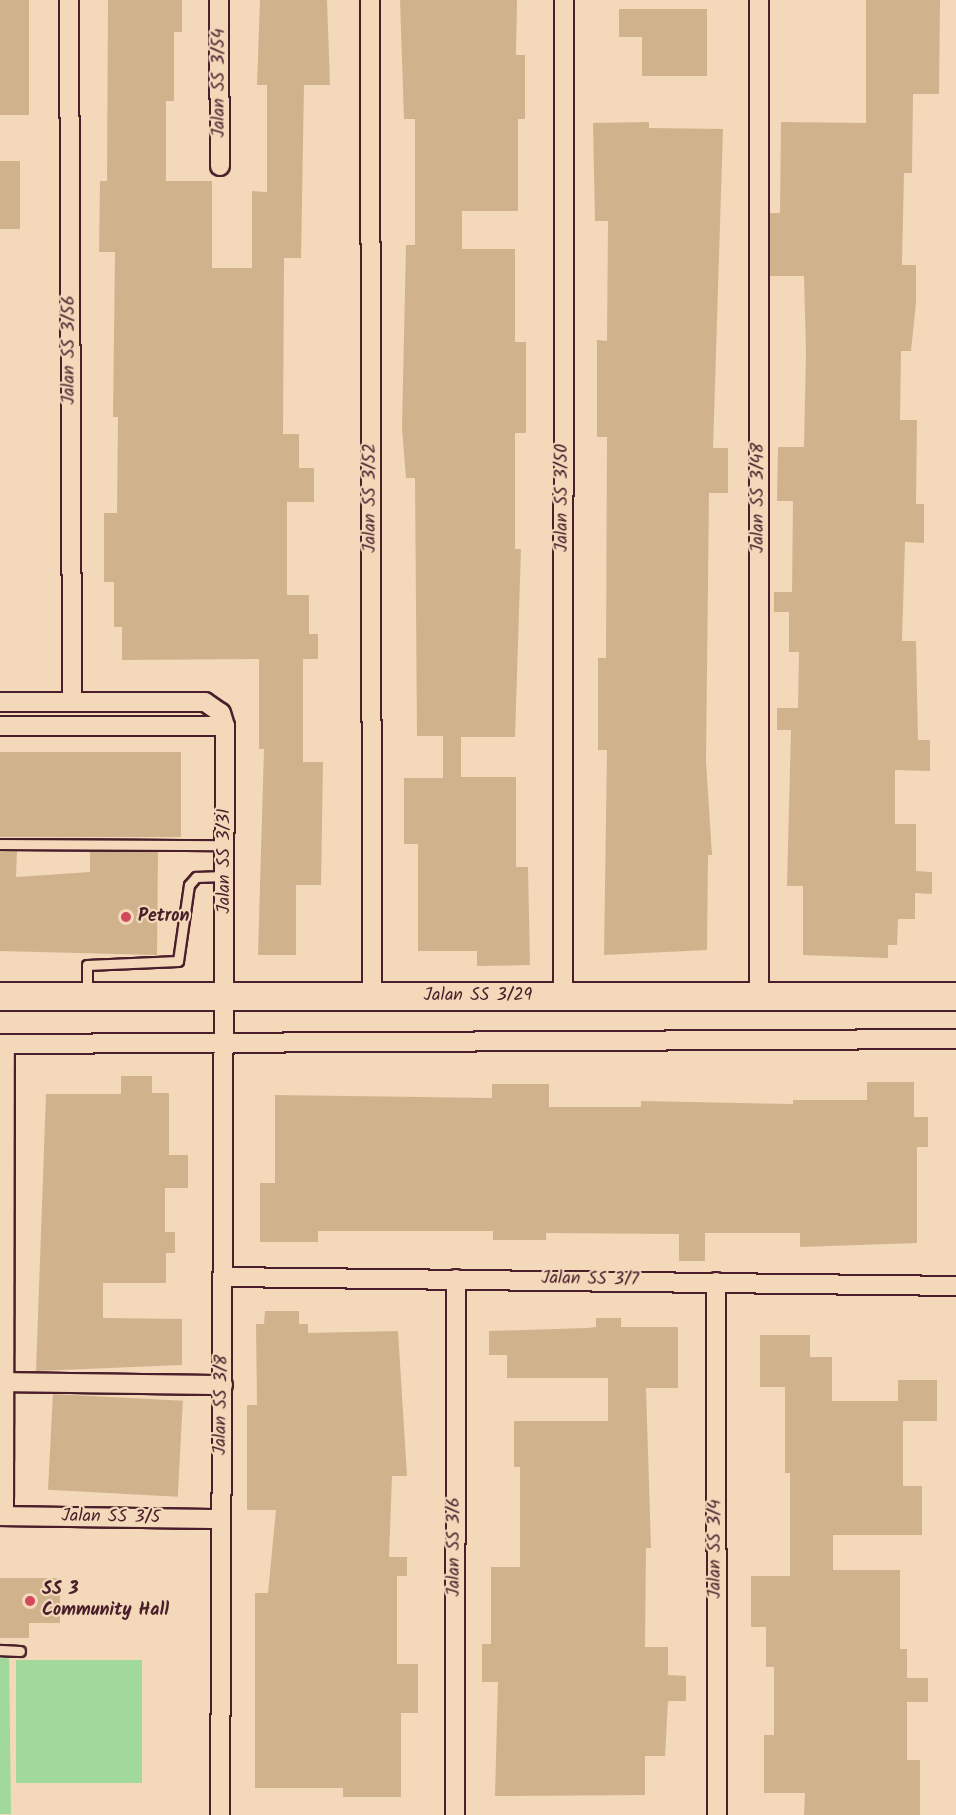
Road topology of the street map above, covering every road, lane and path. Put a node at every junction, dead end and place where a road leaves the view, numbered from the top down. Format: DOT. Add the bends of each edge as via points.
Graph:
graph roads {
  1 [pos="69,0"];
  2 [pos="219,0"];
  3 [pos="370,0"];
  4 [pos="564,0"];
  5 [pos="759,0"];
  6 [pos="220,166"];
  7 [pos="72,701"];
  8 [pos="0,702"];
  9 [pos="0,726"];
  10 [pos="225,726"];
  11 [pos="0,844"];
  12 [pos="225,845"];
  13 [pos="224,876"];
  14 [pos="0,996"];
  15 [pos="87,996"];
  16 [pos="225,996"];
  17 [pos="372,996"];
  18 [pos="563,996"];
  19 [pos="759,996"];
  20 [pos="956,996"];
  21 [pos="956,1039"];
  22 [pos="223,1043"];
  23 [pos="3,1044"];
  24 [pos="224,1277"];
  25 [pos="456,1279"];
  26 [pos="716,1282"];
  27 [pos="956,1286"];
  28 [pos="4,1382"];
  29 [pos="223,1385"];
  30 [pos="2,1516"];
  31 [pos="221,1519"];
  32 [pos="0,1650"];
  33 [pos="20,1651"];
  34 [pos="220,1815"];
  35 [pos="455,1815"];
  36 [pos="717,1815"];
  1 -- 7 [label="street, Jalan SS 3/56"];
  2 -- 6 [label="street, Jalan SS 3/54"];
  3 -- 17 [label="street, Jalan SS 3/52"];
  4 -- 18 [label="street, Jalan SS 3/50"];
  5 -- 19 [label="street, Jalan SS 3/48"];
  7 -- 8 [label="street"];
  7 -- 10 [label="street" via="205,702 221,713"];
  9 -- 10 [label="street"];
  10 -- 12 [label="street, Jalan SS 3/31"];
  11 -- 12 [label="lane"];
  12 -- 13 [label="street, Jalan SS 3/31"];
  13 -- 15 [label="lane" via="196,877 189,885 178,961 87,965"];
  13 -- 16 [label="street, Jalan SS 3/31"];
  14 -- 15 [label="street, Jalan SS 3/29"];
  15 -- 16 [label="street, Jalan SS 3/29"];
  16 -- 17 [label="street, Jalan SS 3/29"];
  16 -- 22 [label="street, Jalan SS 3/8"];
  17 -- 18 [label="street, Jalan SS 3/29"];
  18 -- 19 [label="street, Jalan SS 3/29"];
  19 -- 20 [label="street, Jalan SS 3/29"];
  21 -- 22 [label="street"];
  22 -- 23 [label="street"];
  22 -- 24 [label="street, Jalan SS 3/8"];
  23 -- 28 [label="street"];
  24 -- 25 [label="street, Jalan SS 3/7"];
  24 -- 29 [label="street, Jalan SS 3/8"];
  25 -- 26 [label="street, Jalan SS 3/7"];
  25 -- 35 [label="street, Jalan SS 3/6"];
  26 -- 27 [label="street, Jalan SS 3/7"];
  26 -- 36 [label="street, Jalan SS 3/4"];
  28 -- 29 [label="street"];
  28 -- 30 [label="street"];
  29 -- 31 [label="street, Jalan SS 3/8"];
  30 -- 31 [label="street, Jalan SS 3/5"];
  31 -- 34 [label="street, Jalan SS 3/8"];
  32 -- 33 [label="lane"];
}
